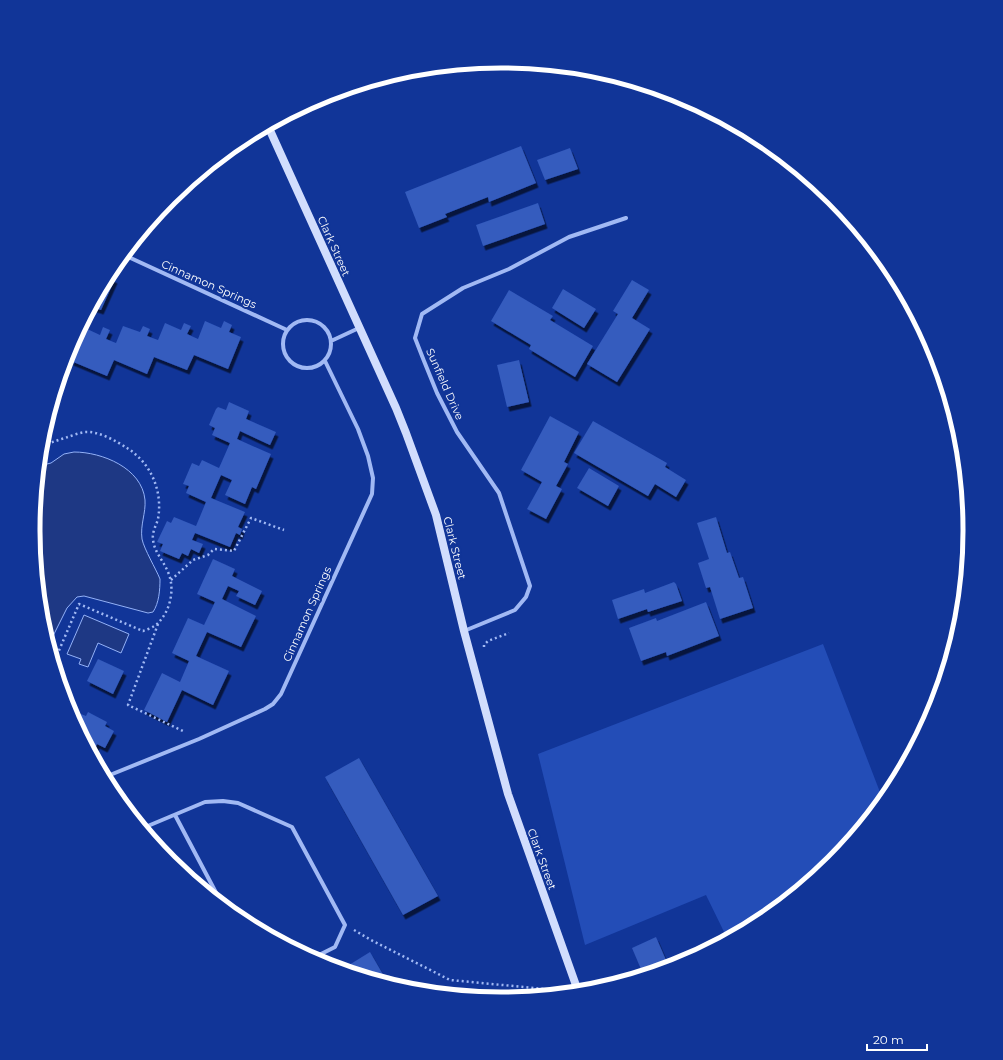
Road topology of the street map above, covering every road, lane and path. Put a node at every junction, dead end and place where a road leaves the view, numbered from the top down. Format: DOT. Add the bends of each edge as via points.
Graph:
graph roads {
  1 [pos="270,131"];
  2 [pos="626,218"];
  3 [pos="129,257"];
  4 [pos="359,328"];
  5 [pos="287,330"];
  6 [pos="331,340"];
  7 [pos="325,361"];
  8 [pos="48,444"];
  9 [pos="284,530"];
  10 [pos="171,580"];
  11 [pos="158,624"];
  12 [pos="464,631"];
  13 [pos="510,633"];
  14 [pos="484,649"];
  15 [pos="57,654"];
  16 [pos="199,738"];
  17 [pos="111,775"];
  18 [pos="175,815"];
  19 [pos="148,826"];
  20 [pos="215,892"];
  21 [pos="345,925"];
  22 [pos="321,954"];
  23 [pos="576,986"];
  24 [pos="548,989"];
  1 -- 4 [label="main road, Clark Street"];
  2 -- 12 [label="street, Sunfield Drive" via="569,237 463,288 422,314 415,338 424,362 457,432 499,493 530,586 526,597 515,610"];
  3 -- 5 [label="street, Cinnamon Springs"];
  4 -- 6 [label="street"];
  4 -- 12 [label="main road, Clark Street" via="406,433 436,515"];
  5 -- 6 [label="street" via="299,321 313,320 325,328"];
  5 -- 7 [label="street" via="282,344 286,358 291,363 298,367 312,368"];
  6 -- 7 [label="street" via="331,348"];
  7 -- 16 [label="street, Cinnamon Springs" via="358,429 368,456 373,478 372,494 281,694 269,707"];
  8 -- 10 [label="path" via="85,432 93,433 129,449 139,458 152,473 156,486 159,508 153,536 154,545"];
  9 -- 10 [label="path" via="251,518 234,551 214,549 208,555 193,560"];
  10 -- 11 [label="path" via="170,602"];
  11 -- 15 [label="path" via="143,631 79,604"];
  11 -- 16 [label="path" via="128,705"];
  12 -- 23 [label="main road, Clark Street" via="508,794"];
  13 -- 14 [label="path" via="488,641"];
  16 -- 17 [label="street, Cinnamon Springs"];
  18 -- 19 [label="street"];
  18 -- 20 [label="street"];
  18 -- 21 [label="street" via="205,802 223,801 238,803 292,827"];
  21 -- 22 [label="street" via="335,948"];
  21 -- 24 [label="path" via="450,980"];
}
